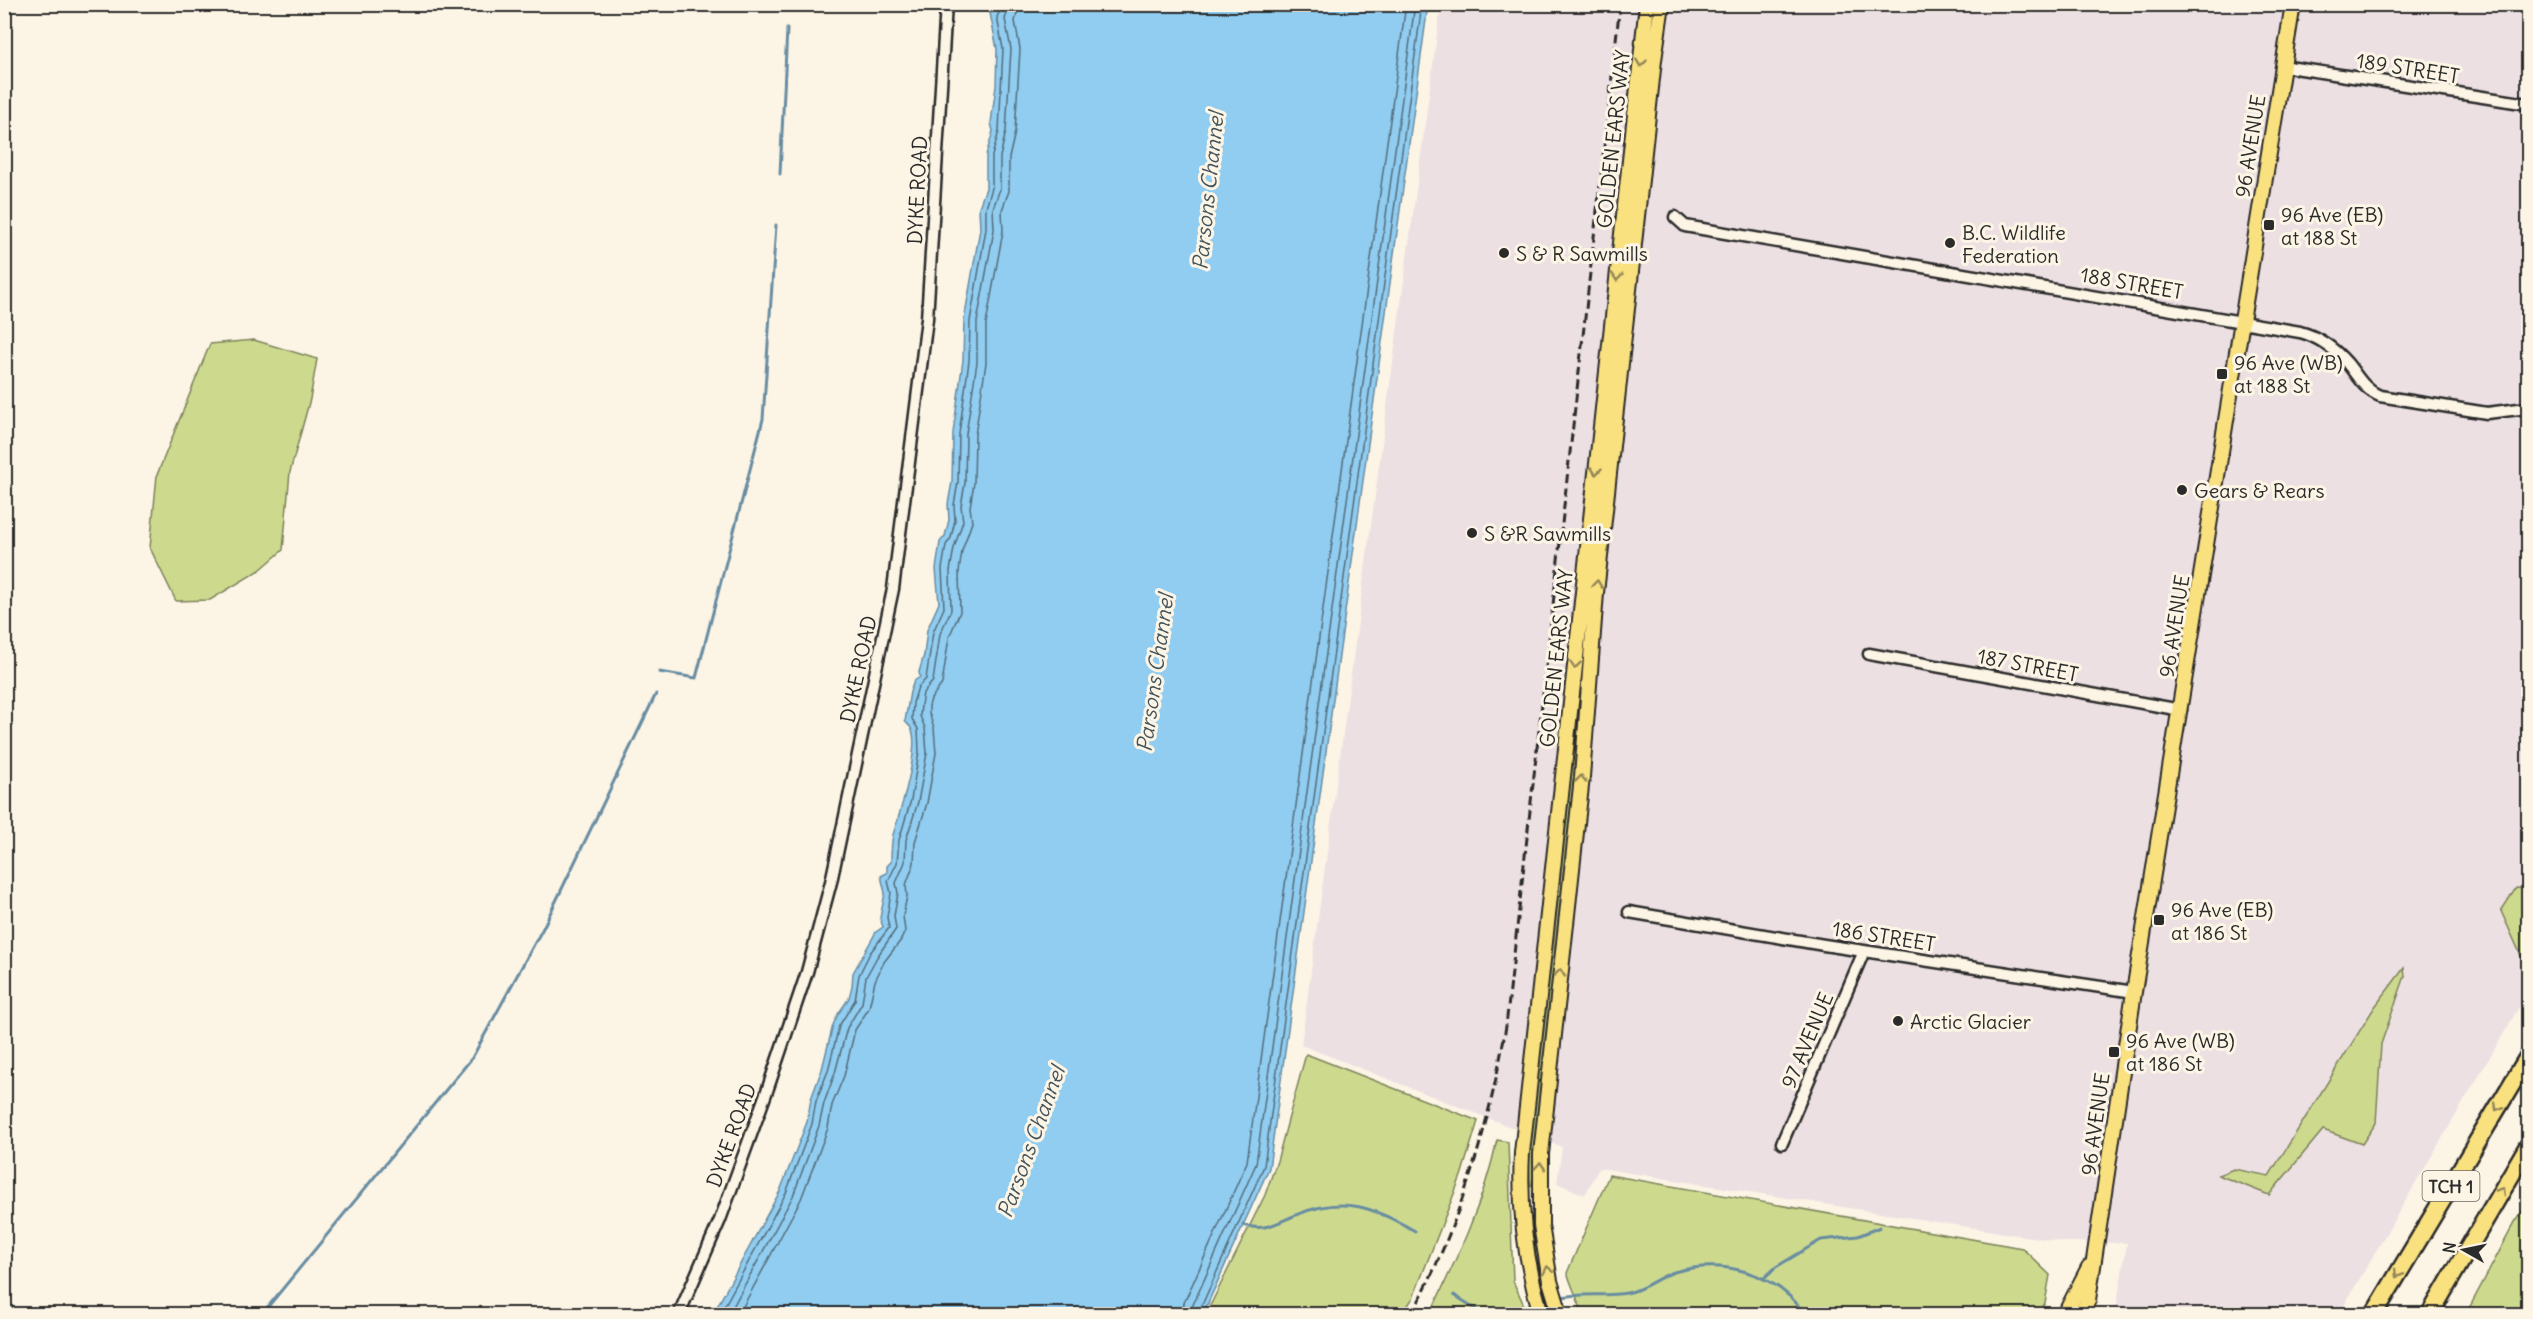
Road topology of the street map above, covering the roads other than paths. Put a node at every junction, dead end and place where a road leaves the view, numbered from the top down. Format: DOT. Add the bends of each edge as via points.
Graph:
graph roads {
  1 [pos="946,4"];
  2 [pos="1647,4"];
  3 [pos="1662,4"];
  4 [pos="2293,4"];
  5 [pos="2282,66"];
  6 [pos="2529,104"];
  7 [pos="1675,217"];
  8 [pos="2242,321"];
  9 [pos="2527,408"];
  10 [pos="1869,654"];
  11 [pos="2181,710"];
  12 [pos="1629,912"];
  13 [pos="1864,951"];
  14 [pos="2134,992"];
  15 [pos="2529,1057"];
  16 [pos="1782,1143"];
  17 [pos="2529,1146"];
  18 [pos="2095,1254"];
  19 [pos="679,1314"];
  20 [pos="1541,1314"];
  21 [pos="1560,1314"];
  22 [pos="2065,1314"];
  23 [pos="2081,1314"];
  24 [pos="2374,1314"];
  25 [pos="2430,1314"];
  1 -- 19 [label="street, DYKE ROAD" via="927,319 890,600 833,871 807,972 720,1220"];
  2 -- 20 [label="main road, GOLDEN EARS WAY, one-way" via="1522,1153 1524,1248"];
  21 -- 3 [label="main road, GOLDEN EARS WAY, one-way" via="1541,1225 1541,1154 1581,777 1596,593"];
  4 -- 5 [label="main road, 96 AVENUE"];
  5 -- 6 [label="street, 189 STREET"];
  5 -- 8 [label="main road, 96 AVENUE"];
  7 -- 8 [label="street, 188 STREET" via="1684,226"];
  8 -- 9 [label="street, 188 STREET" via="2320,339 2369,390 2380,396 2487,413"];
  8 -- 11 [label="main road, 96 AVENUE"];
  10 -- 11 [label="street, 187 STREET"];
  11 -- 14 [label="main road, 96 AVENUE"];
  12 -- 13 [label="street, 186 STREET"];
  13 -- 14 [label="street, 186 STREET"];
  13 -- 16 [label="street, 97 AVENUE"];
  14 -- 18 [label="main road, 96 AVENUE"];
  15 -- 24 [label="highway, TCH 1, one-way"];
  25 -- 17 [label="highway, TCH 1, one-way"];
  18 -- 22 [label="main road, 96 AVENUE"];
  18 -- 23 [label="main road, 96 AVENUE" via="2088,1300"];
}
